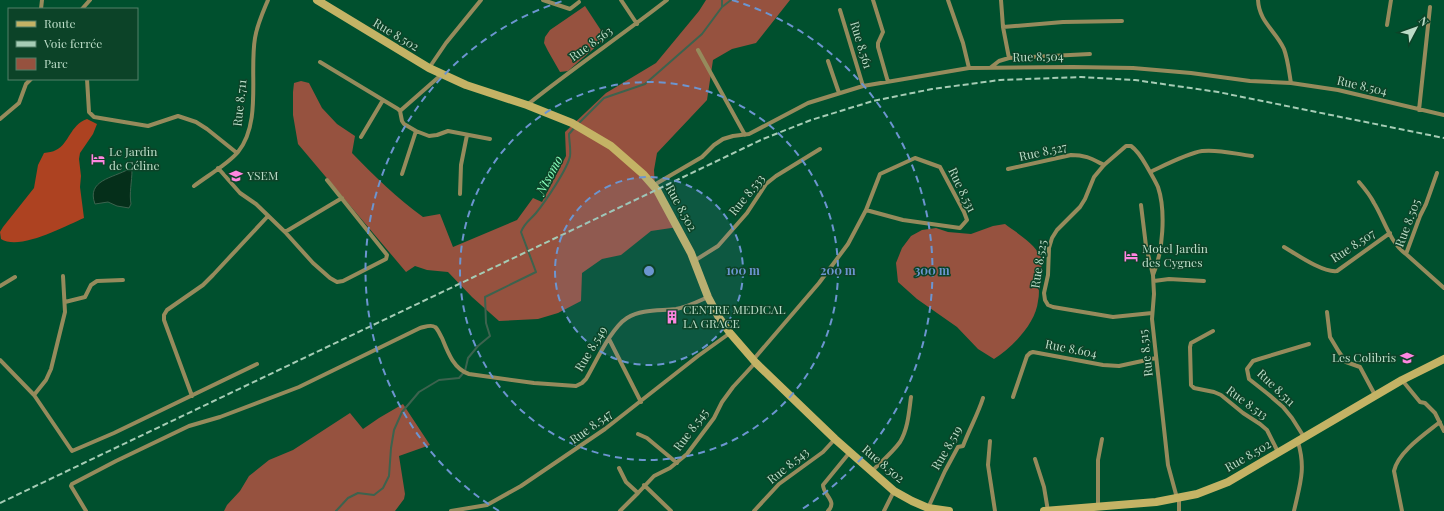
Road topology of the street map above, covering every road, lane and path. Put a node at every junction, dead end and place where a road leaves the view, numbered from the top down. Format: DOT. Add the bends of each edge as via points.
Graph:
graph roads {
  1 [pos="90,0"];
  2 [pos="268,0"];
  3 [pos="317,0"];
  4 [pos="481,0"];
  5 [pos="543,0"];
  6 [pos="621,0"];
  7 [pos="667,0"];
  8 [pos="873,0"];
  9 [pos="948,0"];
  10 [pos="1001,0"];
  11 [pos="1258,0"];
  12 [pos="1391,0"];
  13 [pos="580,2"];
  14 [pos="1430,7"];
  15 [pos="83,8"];
  16 [pos="840,10"];
  17 [pos="1122,21"];
  18 [pos="637,24"];
  19 [pos="1387,25"];
  20 [pos="1003,27"];
  21 [pos="698,50"];
  22 [pos="1090,54"];
  23 [pos="1010,58"];
  24 [pos="828,61"];
  25 [pos="320,62"];
  26 [pos="429,68"];
  27 [pos="969,68"];
  28 [pos="990,68"];
  29 [pos="441,75"];
  30 [pos="30,80"];
  31 [pos="87,80"];
  32 [pos="888,82"];
  33 [pos="1291,83"];
  34 [pos="863,86"];
  35 [pos="839,93"];
  36 [pos="383,100"];
  37 [pos="527,105"];
  38 [pos="1419,110"];
  39 [pos="400,111"];
  40 [pos="1444,115"];
  41 [pos="0,119"];
  42 [pos="416,131"];
  43 [pos="467,135"];
  44 [pos="745,136"];
  45 [pos="361,137"];
  46 [pos="490,139"];
  47 [pos="820,149"];
  48 [pos="237,153"];
  49 [pos="1252,156"];
  50 [pos="1104,165"];
  51 [pos="218,168"];
  52 [pos="1008,169"];
  53 [pos="1150,172"];
  54 [pos="1437,173"];
  55 [pos="402,174"];
  56 [pos="327,180"];
  57 [pos="1359,182"];
  58 [pos="654,185"];
  59 [pos="194,186"];
  60 [pos="460,194"];
  61 [pos="342,198"];
  62 [pos="1141,205"];
  63 [pos="866,210"];
  64 [pos="268,216"];
  65 [pos="285,232"];
  66 [pos="1390,234"];
  67 [pos="1284,247"];
  68 [pos="1406,254"];
  69 [pos="694,261"];
  70 [pos="1154,275"];
  71 [pos="63,276"];
  72 [pos="15,277"];
  73 [pos="123,280"];
  74 [pos="1154,281"];
  75 [pos="1204,281"];
  76 [pos="0,286"];
  77 [pos="1444,288"];
  78 [pos="708,297"];
  79 [pos="65,302"];
  80 [pos="1327,312"];
  81 [pos="1152,313"];
  82 [pos="1213,331"];
  83 [pos="730,333"];
  84 [pos="609,339"];
  85 [pos="1309,344"];
  86 [pos="1156,358"];
  87 [pos="1444,359"];
  88 [pos="0,360"];
  89 [pos="754,361"];
  90 [pos="257,364"];
  91 [pos="1402,380"];
  92 [pos="34,395"];
  93 [pos="192,396"];
  94 [pos="1375,396"];
  95 [pos="911,397"];
  96 [pos="1013,397"];
  97 [pos="983,398"];
  98 [pos="641,402"];
  99 [pos="1440,422"];
  100 [pos="1444,431"];
  101 [pos="638,434"];
  102 [pos="835,439"];
  103 [pos="1102,439"];
  104 [pos="1301,439"];
  105 [pos="990,441"];
  106 [pos="850,452"];
  107 [pos="1278,453"];
  108 [pos="1035,459"];
  109 [pos="677,463"];
  110 [pos="619,468"];
  111 [pos="871,471"];
  112 [pos="644,485"];
  113 [pos="894,491"];
  114 [pos="638,493"];
  115 [pos="1178,499"];
  116 [pos="1101,508"];
  117 [pos="932,509"];
  118 [pos="86,511"];
  119 [pos="451,511"];
  120 [pos="620,511"];
  121 [pos="671,511"];
  122 [pos="754,511"];
  123 [pos="828,511"];
  124 [pos="884,511"];
  125 [pos="949,511"];
  126 [pos="995,511"];
  127 [pos="1044,511"];
  128 [pos="1048,511"];
  129 [pos="1179,511"];
  130 [pos="1294,511"];
  131 [pos="1402,511"];
  1 -- 15 [label="street"];
  2 -- 48 [label="street, Rue 8.711" via="255,37 250,121 243,144"];
  3 -- 26 [label="main road, Rue 8.502"];
  4 -- 26 [label="street"];
  5 -- 13 [label="street" via="570,9"];
  6 -- 18 [label="street"];
  7 -- 18 [label="street, Rue 8.563"];
  8 -- 32 [label="street" via="883,32 878,47"];
  9 -- 27 [label="street"];
  10 -- 20 [label="street"];
  11 -- 33 [label="street" via="1262,17 1284,49"];
  12 -- 19 [label="street"];
  14 -- 38 [label="street"];
  16 -- 34 [label="street, Rue 8.561"];
  17 -- 20 [label="street"];
  18 -- 37 [label="street, Rue 8.563"];
  20 -- 23 [label="street"];
  21 -- 44 [label="street"];
  22 -- 23 [label="street"];
  23 -- 28 [label="street" via="999,61"];
  24 -- 35 [label="street"];
  25 -- 36 [label="street"];
  26 -- 29 [label="main road, Rue 8.502"];
  27 -- 28 [label="street, Rue 8.504"];
  27 -- 32 [label="street, Rue 8.504"];
  28 -- 33 [label="street, Rue 8.504" via="1133,68"];
  29 -- 37 [label="main road, Rue 8.502"];
  29 -- 39 [label="street"];
  30 -- 41 [label="street" via="19,103"];
  31 -- 48 [label="street" via="89,112 94,117 148,126 178,116 208,129"];
  32 -- 34 [label="street, Rue 8.504"];
  33 -- 38 [label="street, Rue 8.504" via="1338,90"];
  34 -- 35 [label="street, Rue 8.504"];
  35 -- 44 [label="street, Rue 8.504" via="808,103"];
  36 -- 39 [label="street"];
  36 -- 45 [label="street"];
  37 -- 58 [label="main road, Rue 8.502" via="572,123 611,146"];
  38 -- 40 [label="street, Rue 8.504"];
  39 -- 42 [label="street" via="404,124"];
  42 -- 43 [label="street" via="429,136 448,131"];
  42 -- 55 [label="street"];
  43 -- 46 [label="street"];
  43 -- 60 [label="street" via="461,165"];
  44 -- 58 [label="street, Rue 8.504" via="722,139 702,157"];
  47 -- 69 [label="street, Rue 8.533" via="766,184 718,246"];
  48 -- 51 [label="street, Rue 8.711"];
  49 -- 53 [label="street" via="1222,151 1201,151"];
  50 -- 52 [label="street, Rue 8.527" via="1082,155 1071,155"];
  50 -- 53 [label="street, Rue 8.525" via="1126,146 1131,146"];
  50 -- 81 [label="street, Rue 8.525" via="1094,177 1080,207 1052,238 1045,300 1053,307 1114,317"];
  51 -- 59 [label="street, Rue 8.711"];
  51 -- 64 [label="street" via="240,193"];
  53 -- 70 [label="street, Rue 8.525" via="1160,196 1162,222 1161,249"];
  54 -- 68 [label="street, Rue 8.505"];
  56 -- 61 [label="street"];
  57 -- 66 [label="street" via="1375,203"];
  58 -- 69 [label="main road, Rue 8.502"];
  61 -- 65 [label="street"];
  61 -- 65 [label="street" via="386,252 386,259 337,282 313,263"];
  62 -- 70 [label="street, Rue 8.515" via="1146,246"];
  63 -- 63 [label="street, Rue 8.531" via="904,220 960,228 967,220 940,167 915,158 880,174"];
  63 -- 89 [label="street, Rue 8.531" via="848,244"];
  64 -- 65 [label="street"];
  64 -- 93 [label="street" via="213,275 164,315"];
  66 -- 67 [label="street, Rue 8.507" via="1332,272"];
  66 -- 68 [label="street" via="1401,251"];
  68 -- 77 [label="street, Rue 8.505"];
  69 -- 78 [label="main road, Rue 8.502"];
  70 -- 74 [label="street, Rue 8.515"];
  71 -- 79 [label="street"];
  72 -- 76 [label="street"];
  73 -- 79 [label="street" via="97,281 91,285 85,297"];
  74 -- 75 [label="street"];
  74 -- 81 [label="street, Rue 8.515"];
  78 -- 83 [label="main road, Rue 8.502"];
  78 -- 84 [label="street, Rue 8.549" via="690,305 637,313 617,327"];
  79 -- 92 [label="street" via="65,312 51,369"];
  80 -- 94 [label="street" via="1330,337 1346,362 1360,367"];
  81 -- 86 [label="street, Rue 8.515"];
  82 -- 107 [label="street, Rue 8.513" via="1191,343 1191,385 1221,395 1260,424 1267,430"];
  83 -- 89 [label="main road, Rue 8.502"];
  83 -- 98 [label="street, Rue 8.547"];
  84 -- 98 [label="street"];
  84 -- 118 [label="street, Rue 8.549" via="586,379 576,386 534,383 462,372 448,354 435,327 430,325 420,328 299,388 189,426 72,484 72,490"];
  85 -- 104 [label="street, Rue 8.511" via="1253,361 1247,369 1250,380 1292,418"];
  86 -- 96 [label="street, Rue 8.604" via="1119,366 1033,352 1027,356"];
  86 -- 115 [label="street, Rue 8.515" via="1168,465"];
  87 -- 91 [label="main road, Rue 8.502"];
  88 -- 92 [label="street"];
  89 -- 102 [label="main road, Rue 8.502"];
  89 -- 109 [label="street, Rue 8.545" via="687,454"];
  90 -- 93 [label="street"];
  91 -- 94 [label="main road, Rue 8.502"];
  91 -- 99 [label="street" via="1420,402 1435,413"];
  92 -- 93 [label="street" via="72,451"];
  94 -- 104 [label="main road, Rue 8.502"];
  95 -- 111 [label="street" via="904,435"];
  97 -- 117 [label="street, Rue 8.519" via="963,446 958,447 945,471"];
  98 -- 119 [label="street, Rue 8.547" via="521,486 486,505"];
  99 -- 100 [label="street"];
  99 -- 131 [label="street" via="1398,460 1395,467"];
  101 -- 109 [label="street" via="647,438"];
  102 -- 106 [label="main road, Rue 8.502"];
  102 -- 122 [label="street, Rue 8.543" via="823,452 779,484"];
  103 -- 116 [label="street" via="1098,460"];
  104 -- 107 [label="main road, Rue 8.502"];
  104 -- 130 [label="street" via="1303,475"];
  105 -- 126 [label="street" via="988,465"];
  106 -- 111 [label="main road, Rue 8.502"];
  106 -- 123 [label="street" via="823,485 832,501 832,507"];
  107 -- 115 [label="main road, Rue 8.502" via="1228,482"];
  108 -- 128 [label="street"];
  109 -- 112 [label="street, Rue 8.545"];
  110 -- 114 [label="street" via="626,482"];
  111 -- 113 [label="main road, Rue 8.502"];
  112 -- 114 [label="street, Rue 8.545"];
  112 -- 121 [label="street"];
  113 -- 117 [label="main road, Rue 8.502"];
  113 -- 124 [label="street"];
  114 -- 120 [label="street, Rue 8.545"];
  115 -- 116 [label="main road, Rue 8.502"];
  115 -- 129 [label="street, Rue 8.515"];
  116 -- 128 [label="main road, Rue 8.502"];
  117 -- 125 [label="main road, Rue 8.502"];
  127 -- 128 [label="main road, Rue 8.502"];
}
